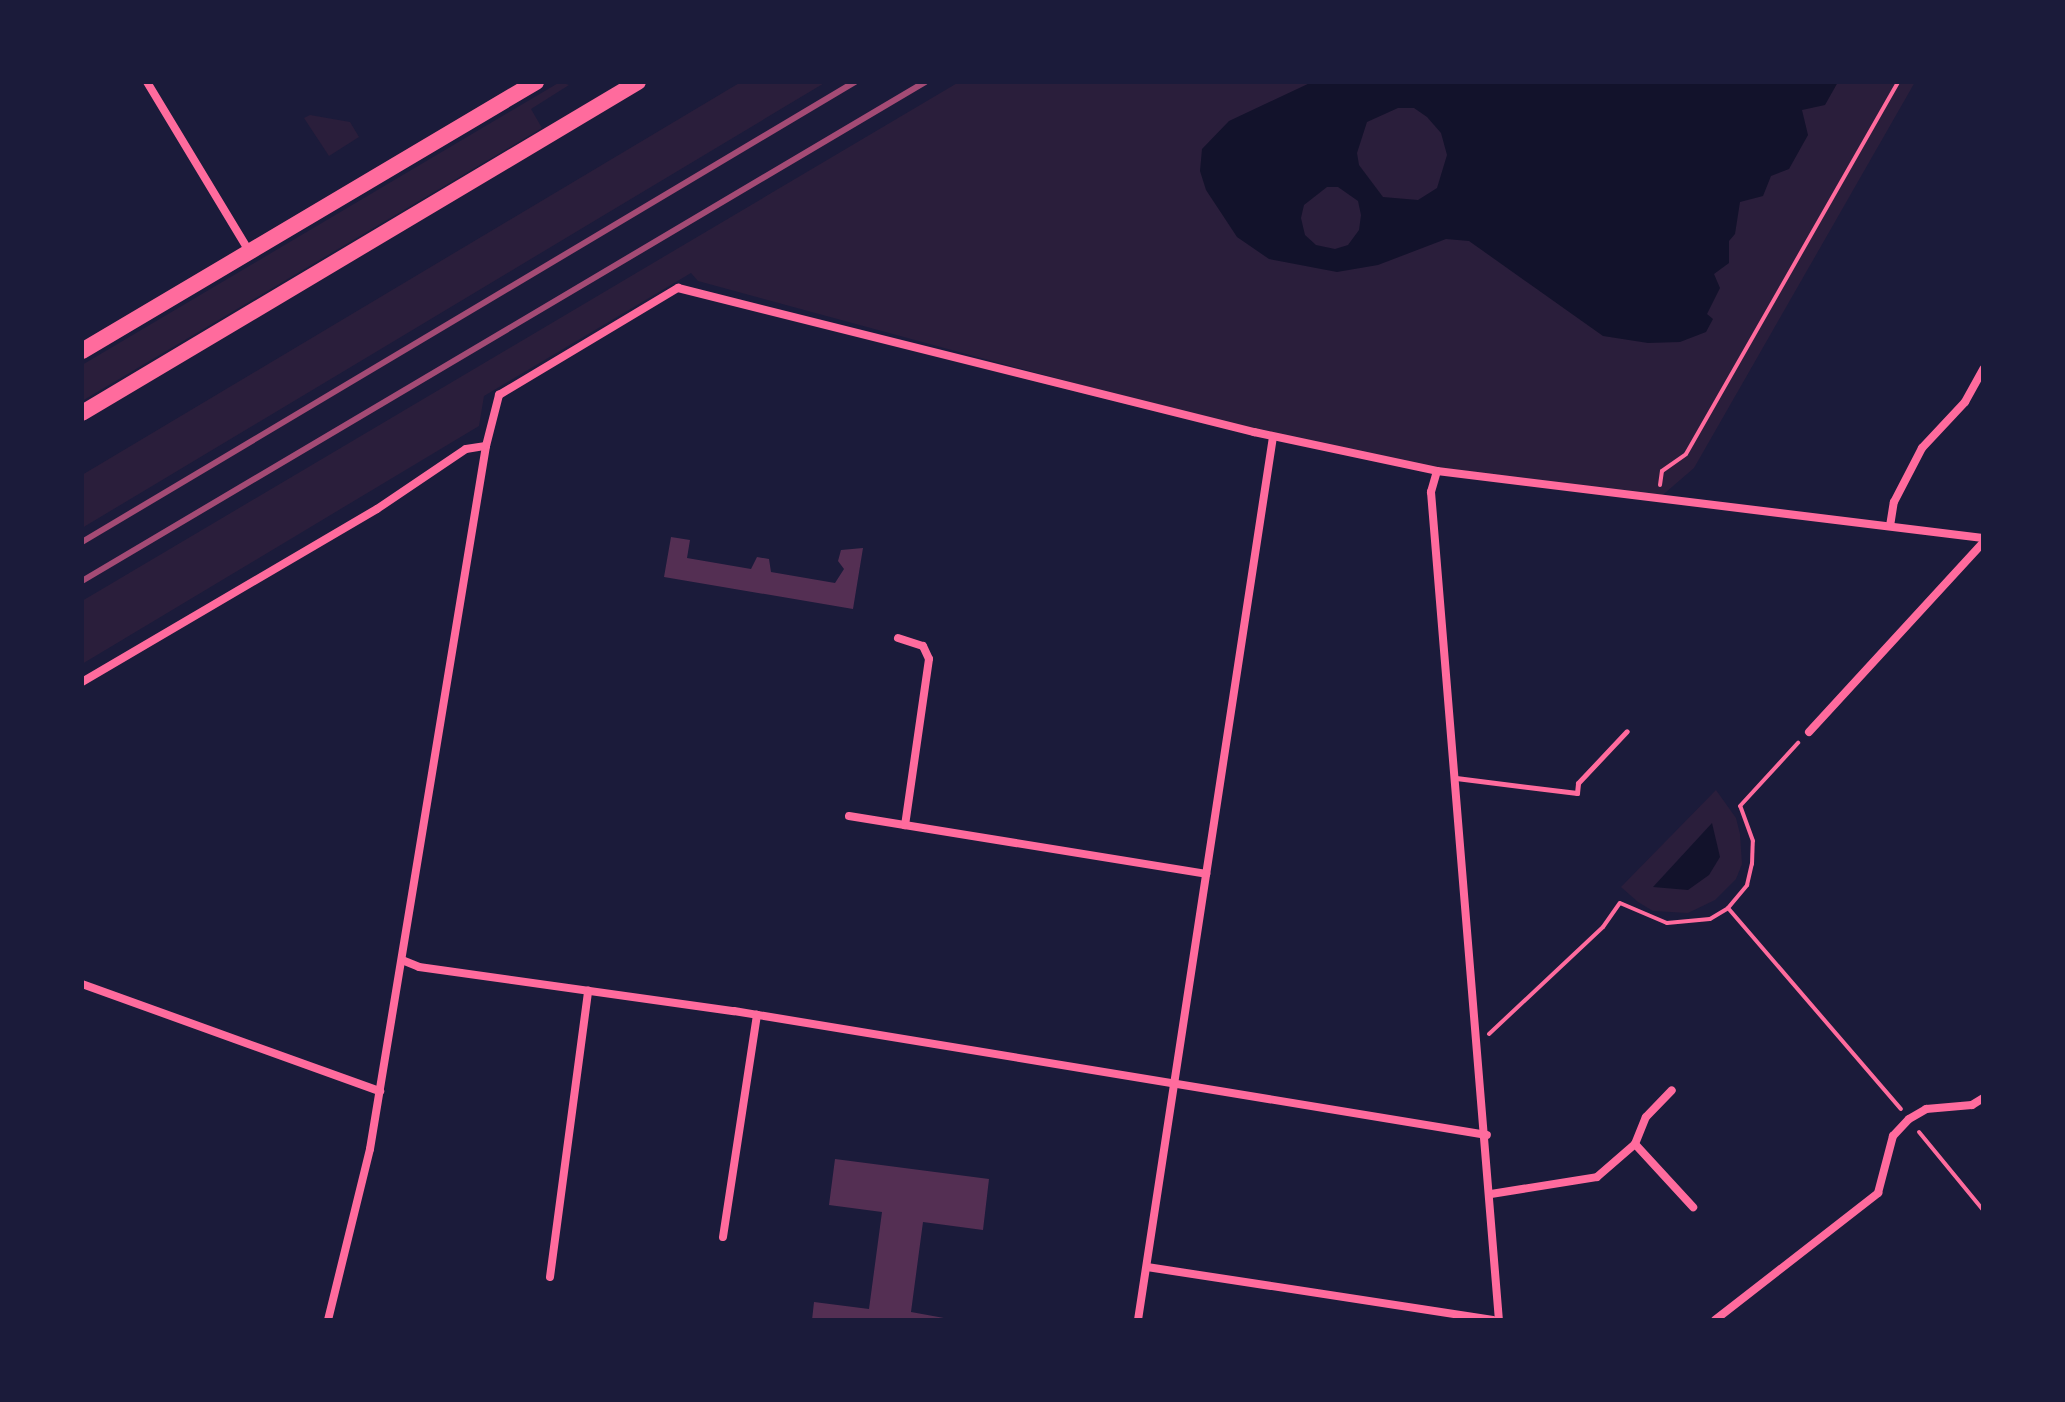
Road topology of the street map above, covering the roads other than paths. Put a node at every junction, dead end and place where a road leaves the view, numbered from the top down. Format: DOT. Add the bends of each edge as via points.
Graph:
graph roads {
  1 [pos="147,82"];
  2 [pos="536,82"];
  3 [pos="638,82"];
  4 [pos="249,251"];
  5 [pos="82,351"];
  6 [pos="1983,369"];
  7 [pos="82,413"];
  8 [pos="1273,437"];
  9 [pos="486,446"];
  10 [pos="1437,471"];
  11 [pos="1890,526"];
  12 [pos="1983,541"];
  13 [pos="898,638"];
  14 [pos="82,682"];
  15 [pos="1627,731"];
  16 [pos="1809,732"];
  17 [pos="1456,778"];
  18 [pos="849,816"];
  19 [pos="905,825"];
  20 [pos="1206,874"];
  21 [pos="402,960"];
  22 [pos="82,984"];
  23 [pos="588,991"];
  24 [pos="757,1015"];
  25 [pos="1175,1087"];
  26 [pos="1672,1090"];
  27 [pos="380,1091"];
  28 [pos="1983,1098"];
  29 [pos="1487,1135"];
  30 [pos="1635,1144"];
  31 [pos="1491,1194"];
  32 [pos="1693,1207"];
  33 [pos="723,1237"];
  34 [pos="1147,1267"];
  35 [pos="550,1277"];
  36 [pos="328,1320"];
  37 [pos="1138,1320"];
  38 [pos="1493,1320"];
  39 [pos="1499,1320"];
  40 [pos="1715,1320"];
  1 -- 4 [label="street"];
  2 -- 4 [label="main road"];
  3 -- 7 [label="main road"];
  4 -- 5 [label="main road"];
  6 -- 11 [label="street" via="1965,402 1922,448 1894,502"];
  8 -- 9 [label="street" via="678,288 499,395"];
  8 -- 10 [label="street"];
  8 -- 20 [label="street"];
  9 -- 14 [label="street" via="466,449 377,509"];
  9 -- 21 [label="street"];
  10 -- 11 [label="street"];
  10 -- 17 [label="street" via="1431,492"];
  11 -- 12 [label="street"];
  12 -- 16 [label="street"];
  13 -- 19 [label="street" via="923,646 929,659"];
  15 -- 17 [label="lane" via="1578,783 1577,793"];
  17 -- 29 [label="street"];
  18 -- 19 [label="street"];
  19 -- 20 [label="street"];
  20 -- 25 [label="street"];
  21 -- 23 [label="street"];
  21 -- 27 [label="street"];
  22 -- 27 [label="street"];
  23 -- 24 [label="street"];
  23 -- 35 [label="street"];
  24 -- 25 [label="street"];
  24 -- 33 [label="street"];
  25 -- 29 [label="street"];
  25 -- 34 [label="street"];
  26 -- 30 [label="street" via="1646,1117"];
  27 -- 36 [label="street"];
  28 -- 40 [label="street" via="1972,1105 1945,1103 1909,1119 1893,1136 1878,1193"];
  29 -- 31 [label="street"];
  30 -- 31 [label="street" via="1597,1177"];
  30 -- 32 [label="street"];
  31 -- 39 [label="street"];
  34 -- 37 [label="street"];
  34 -- 38 [label="street"];
}
